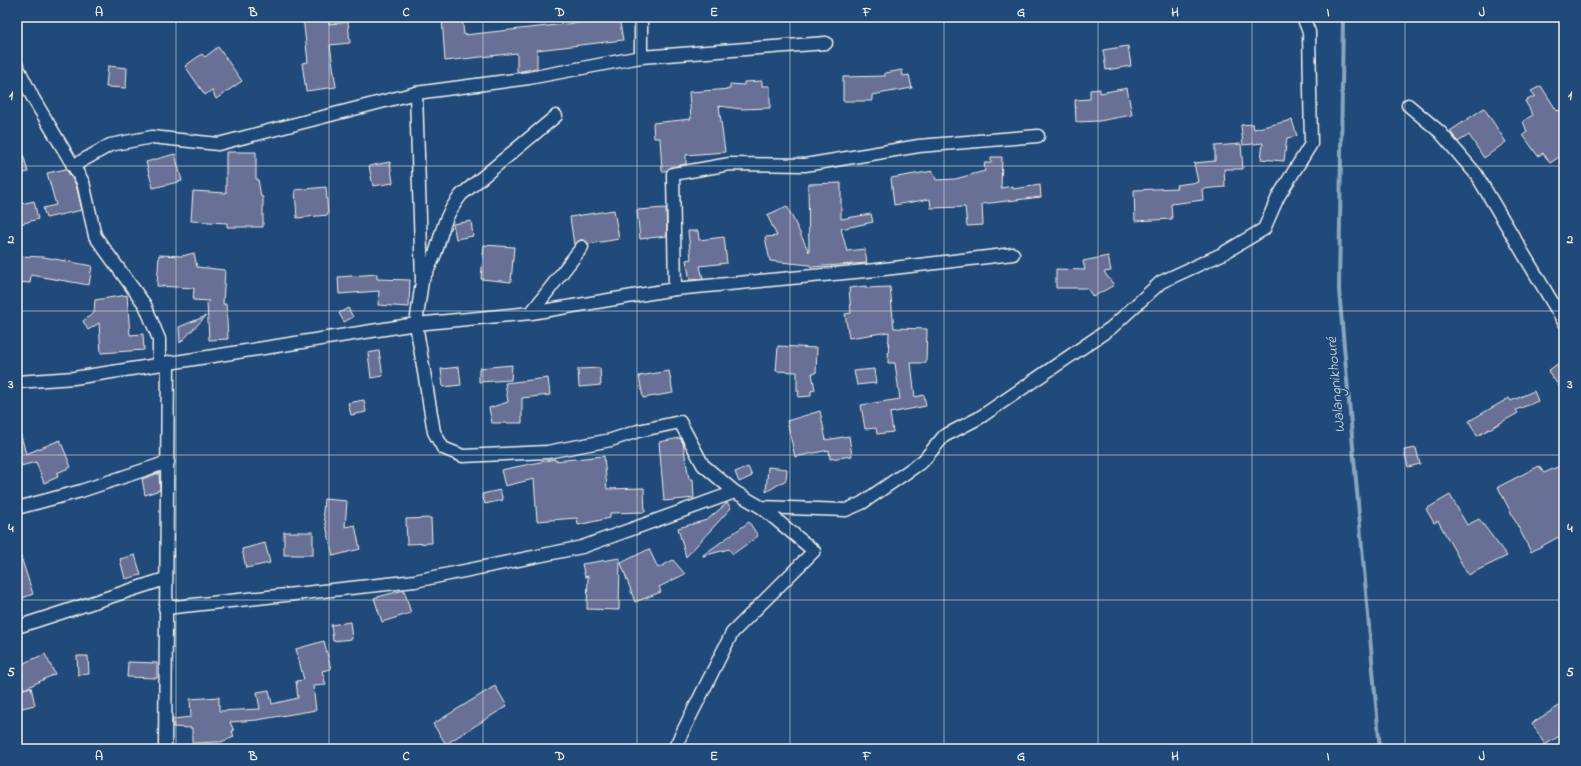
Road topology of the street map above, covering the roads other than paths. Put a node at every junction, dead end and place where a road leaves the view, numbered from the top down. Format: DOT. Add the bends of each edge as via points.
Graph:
graph roads {
  1 [pos="641,17"];
  2 [pos="1303,17"];
  3 [pos="826,43"];
  4 [pos="641,57"];
  5 [pos="17,66"];
  6 [pos="416,93"];
  7 [pos="1408,105"];
  8 [pos="556,116"];
  9 [pos="1038,136"];
  10 [pos="73,166"];
  11 [pos="582,247"];
  12 [pos="1012,254"];
  13 [pos="422,281"];
  14 [pos="675,289"];
  15 [pos="531,313"];
  16 [pos="1564,322"];
  17 [pos="416,324"];
  18 [pos="163,363"];
  19 [pos="17,382"];
  20 [pos="168,462"];
  21 [pos="735,492"];
  22 [pos="761,507"];
  23 [pos="17,508"];
  24 [pos="165,579"];
  25 [pos="165,608"];
  26 [pos="17,626"];
  27 [pos="165,749"];
  28 [pos="674,749"];
  1 -- 4 [label="street"];
  2 -- 22 [label="street" via="1309,32 1311,144 1278,197 1264,229 1222,254 1161,282 1111,328 979,418 944,436 923,461 862,503 846,510"];
  3 -- 4 [label="street"];
  4 -- 6 [label="street" via="529,78"];
  5 -- 10 [label="street"];
  6 -- 10 [label="street" via="218,144 152,137 110,145"];
  6 -- 13 [label="street"];
  7 -- 16 [label="street" via="1440,132 1476,174"];
  8 -- 13 [label="street" via="461,195 442,225 437,249"];
  9 -- 14 [label="street" via="919,146 805,165 730,164 673,174"];
  10 -- 18 [label="street" via="83,182 96,236 145,305 159,339"];
  11 -- 15 [label="street"];
  12 -- 14 [label="street"];
  13 -- 17 [label="street"];
  14 -- 15 [label="street"];
  15 -- 17 [label="street"];
  17 -- 18 [label="street"];
  17 -- 21 [label="street" via="434,432 443,448 463,456 547,452 610,440 680,422 702,465"];
  18 -- 19 [label="street" via="74,378"];
  18 -- 20 [label="street"];
  20 -- 23 [label="street" via="80,491"];
  20 -- 24 [label="street"];
  21 -- 22 [label="street"];
  21 -- 25 [label="street" via="582,547 423,580"];
  22 -- 28 [label="street" via="814,551 732,633"];
  24 -- 25 [label="street"];
  24 -- 26 [label="street"];
  25 -- 27 [label="street"];
}
